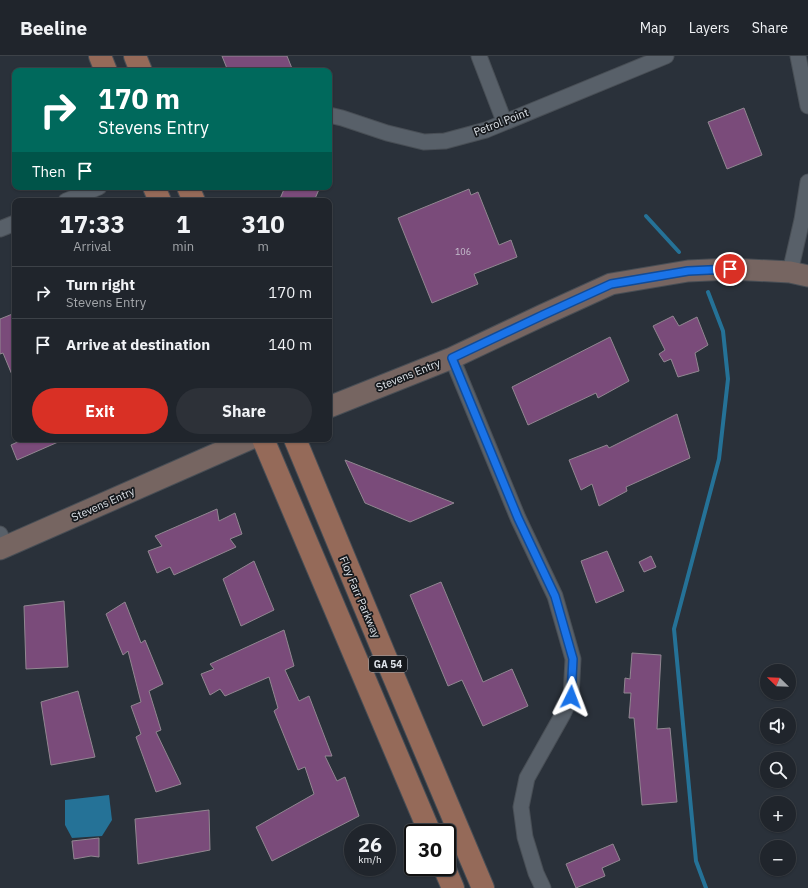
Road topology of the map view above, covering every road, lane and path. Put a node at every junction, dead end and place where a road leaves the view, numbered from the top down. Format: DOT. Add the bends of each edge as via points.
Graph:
graph roads {
  1 [pos="100,56"];
  2 [pos="135,56"];
  3 [pos="479,56"];
  4 [pos="666,56"];
  5 [pos="798,56"];
  6 [pos="105,68"];
  7 [pos="140,68"];
  8 [pos="808,106"];
  9 [pos="332,116"];
  10 [pos="504,121"];
  11 [pos="808,182"];
  12 [pos="92,190"];
  13 [pos="73,198"];
  14 [pos="12,224"];
  15 [pos="0,229"];
  16 [pos="799,274"];
  17 [pos="452,358"];
  18 [pos="332,406"];
  19 [pos="243,442"];
  20 [pos="264,442"];
  21 [pos="296,442"];
  22 [pos="2,543"];
  23 [pos="426,824"];
  24 [pos="448,876"];
  25 [pos="453,888"];
  26 [pos="484,888"];
  27 [pos="543,888"];
  1 -- 6 [label="main road"];
  2 -- 7 [label="main road"];
  3 -- 10 [label="street"];
  4 -- 10 [label="street, Petrol Point"];
  5 -- 8 [label="street"];
  9 -- 10 [label="street, Petrol Point" via="424,142 445,141 486,130"];
  11 -- 16 [label="street" via="802,220"];
  12 -- 13 [label="street"];
  14 -- 15 [label="street"];
  16 -- 17 [label="street, Stevens Entry" via="730,269 688,271 611,284"];
  17 -- 18 [label="street, Stevens Entry"];
  17 -- 27 [label="street" via="518,518 555,596 573,659 571,697 527,778 521,807 525,837"];
  19 -- 22 [label="street, Stevens Entry"];
  20 -- 23 [label="main road, GA 54"];
  21 -- 26 [label="main road, Floy Farr Parkway / GA 54"];
  24 -- 25 [label="main road"];
}
